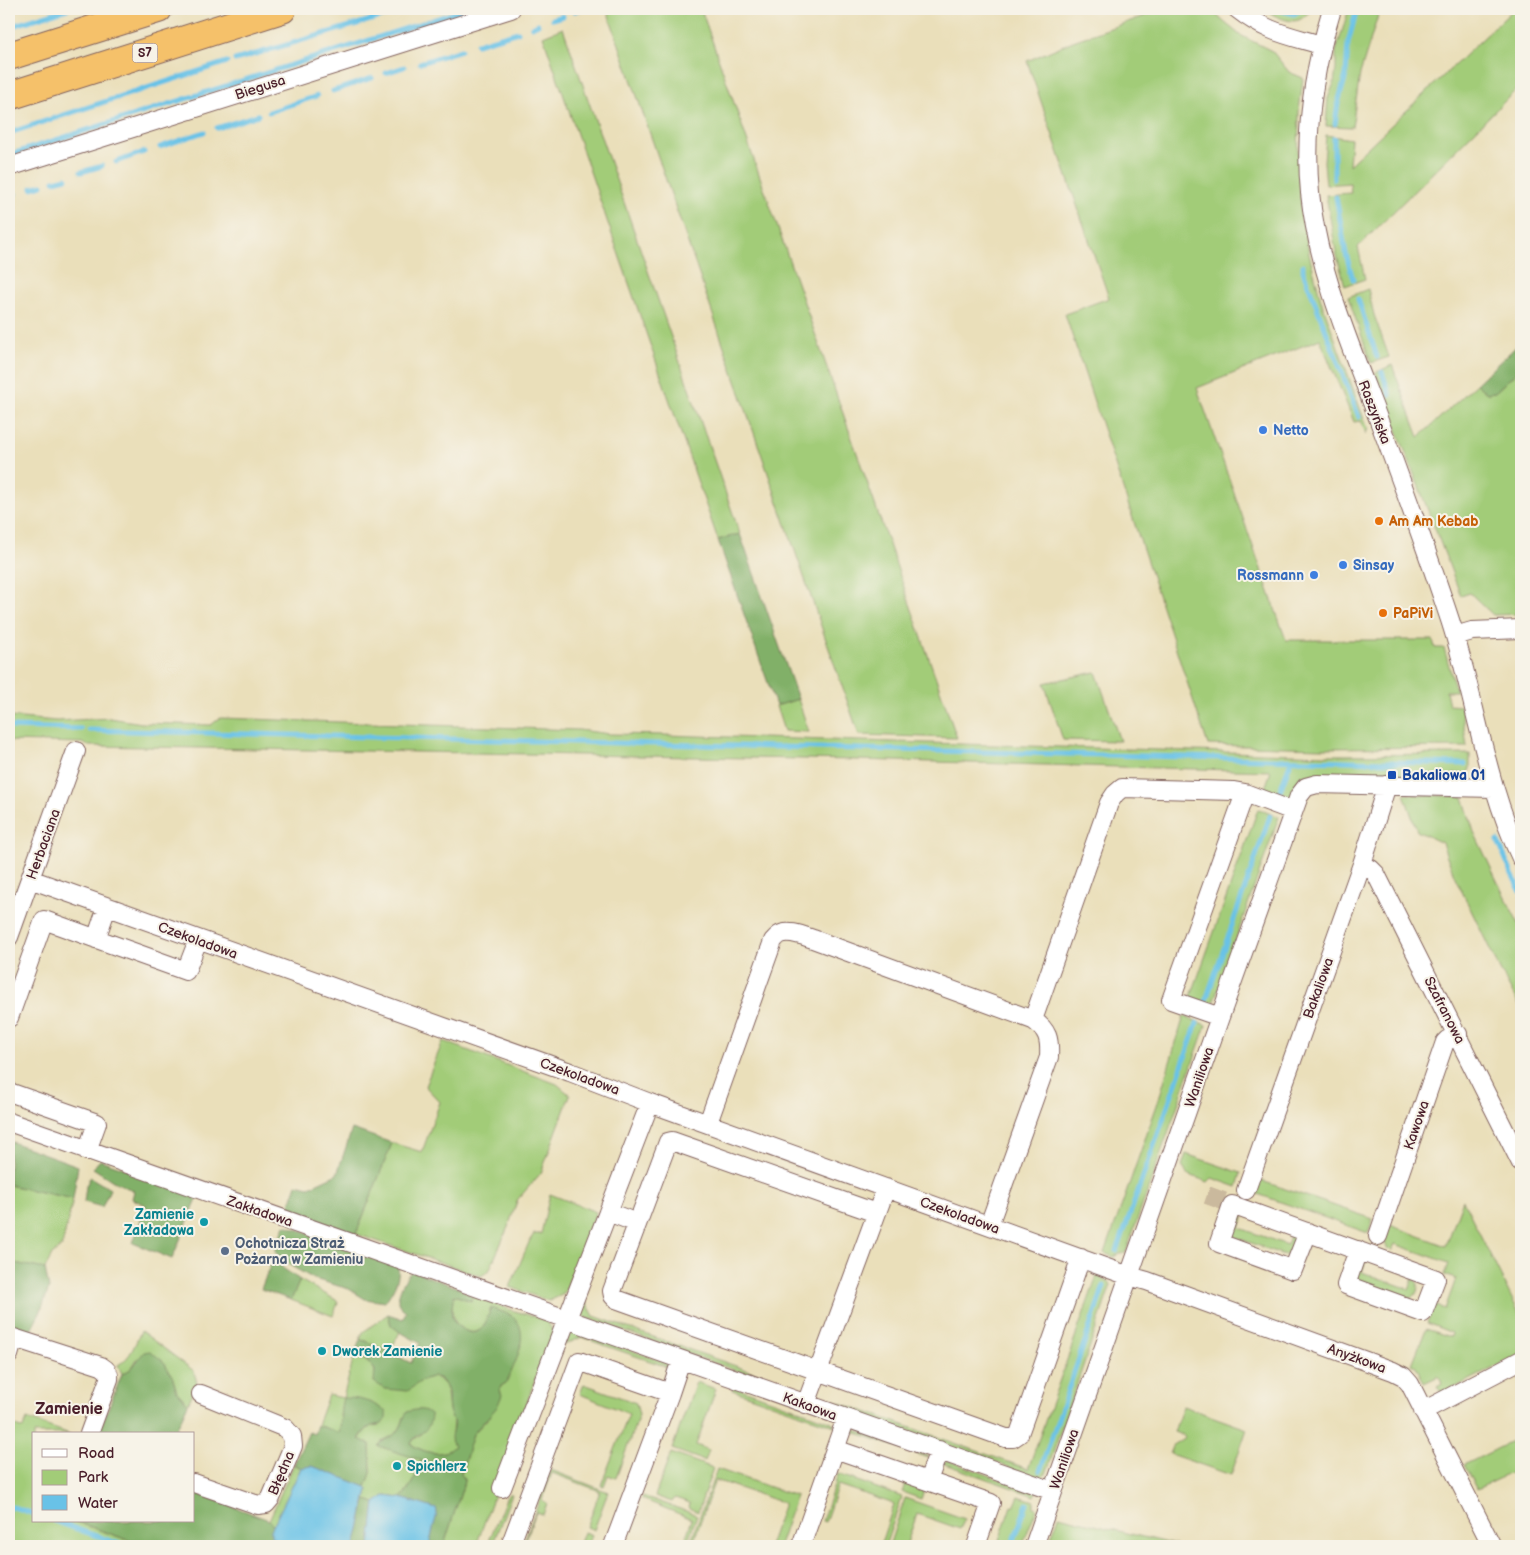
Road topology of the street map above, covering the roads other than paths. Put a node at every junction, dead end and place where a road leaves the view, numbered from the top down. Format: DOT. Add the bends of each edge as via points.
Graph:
graph roads {
  1 [pos="158,9"];
  2 [pos="282,9"];
  3 [pos="511,9"];
  4 [pos="1237,9"];
  5 [pos="1332,9"];
  6 [pos="1321,45"];
  7 [pos="9,56"];
  8 [pos="9,96"];
  9 [pos="9,167"];
  10 [pos="1521,629"];
  11 [pos="1455,636"];
  12 [pos="76,751"];
  13 [pos="1387,785"];
  14 [pos="1494,788"];
  15 [pos="1245,793"];
  16 [pos="1293,811"];
  17 [pos="1521,858"];
  18 [pos="1362,864"];
  19 [pos="30,879"];
  20 [pos="107,907"];
  21 [pos="9,937"];
  22 [pos="96,939"];
  23 [pos="198,940"];
  24 [pos="1220,1017"];
  25 [pos="9,1018"];
  26 [pos="1033,1020"];
  27 [pos="1458,1034"];
  28 [pos="9,1092"];
  29 [pos="650,1103"];
  30 [pos="9,1122"];
  31 [pos="715,1126"];
  32 [pos="88,1151"];
  33 [pos="714,1156"];
  34 [pos="1521,1162"];
  35 [pos="886,1188"];
  36 [pos="1246,1190"];
  37 [pos="608,1212"];
  38 [pos="876,1213"];
  39 [pos="637,1224"];
  40 [pos="989,1225"];
  41 [pos="1380,1230"];
  42 [pos="1308,1232"];
  43 [pos="1358,1250"];
  44 [pos="1081,1258"];
  45 [pos="1129,1276"];
  46 [pos="568,1319"];
  47 [pos="9,1355"];
  48 [pos="681,1360"];
  49 [pos="1521,1360"];
  50 [pos="818,1371"];
  51 [pos="670,1393"];
  52 [pos="201,1394"];
  53 [pos="806,1404"];
  54 [pos="1423,1411"];
  55 [pos="846,1418"];
  56 [pos="90,1432"];
  57 [pos="835,1449"];
  58 [pos="939,1450"];
  59 [pos="928,1481"];
  60 [pos="195,1483"];
  61 [pos="1053,1490"];
  62 [pos="514,1492"];
  63 [pos="510,1546"];
  64 [pos="613,1546"];
  65 [pos="801,1546"];
  66 [pos="976,1546"];
  67 [pos="1034,1546"];
  68 [pos="1492,1546"];
  1 -- 7 [label="highway"];
  2 -- 8 [label="highway, S7"];
  3 -- 9 [label="street, Biegusa"];
  4 -- 6 [label="street" via="1270,30"];
  5 -- 6 [label="street, Raszyńska"];
  6 -- 11 [label="street, Raszyńska" via="1313,91 1309,153 1310,191 1320,248 1333,295"];
  10 -- 11 [label="street" via="1472,631"];
  11 -- 14 [label="street, Raszyńska"];
  12 -- 19 [label="street, Herbaciana"];
  13 -- 14 [label="street, Waniliowa"];
  13 -- 16 [label="street, Waniliowa" via="1317,784 1306,787"];
  13 -- 18 [label="street, Bakaliowa"];
  14 -- 17 [label="street, Raszyńska"];
  15 -- 16 [label="street"];
  15 -- 24 [label="street" via="1171,1000"];
  15 -- 26 [label="street" via="1122,788 1114,794"];
  16 -- 24 [label="street, Waniliowa"];
  18 -- 27 [label="street, Szafranowa" via="1376,874"];
  18 -- 36 [label="street, Bakaliowa"];
  19 -- 20 [label="street, Czekoladowa"];
  19 -- 21 [label="street, Herbaciana"];
  20 -- 22 [label="street"];
  20 -- 23 [label="street, Czekoladowa"];
  22 -- 23 [label="street" via="186,971"];
  22 -- 25 [label="street" via="44,920"];
  23 -- 29 [label="street, Czekoladowa" via="561,1068"];
  24 -- 45 [label="street, Waniliowa"];
  26 -- 31 [label="street" via="813,939 793,934 778,935 773,941"];
  26 -- 40 [label="street" via="1047,1034 1049,1056"];
  27 -- 34 [label="street, Szafranowa"];
  27 -- 41 [label="street, Kawowa" via="1445,1042"];
  28 -- 32 [label="street" via="97,1123"];
  29 -- 31 [label="street, Czekoladowa"];
  29 -- 37 [label="street"];
  30 -- 32 [label="street, Zakładowa"];
  31 -- 33 [label="street"];
  31 -- 35 [label="street, Czekoladowa"];
  32 -- 46 [label="street, Zakładowa"];
  33 -- 38 [label="street"];
  33 -- 39 [label="street" via="672,1140 668,1142"];
  35 -- 38 [label="street"];
  35 -- 40 [label="street, Czekoladowa"];
  37 -- 39 [label="street"];
  37 -- 46 [label="street"];
  38 -- 50 [label="street"];
  39 -- 50 [label="street" via="612,1291 616,1299"];
  40 -- 44 [label="street, Czekoladowa"];
  42 -- 42 [label="street" via="1229,1203 1219,1243 1294,1270"];
  42 -- 43 [label="street"];
  43 -- 43 [label="street" via="1436,1279 1423,1313 1346,1285"];
  44 -- 45 [label="street, Czekoladowa"];
  44 -- 50 [label="street" via="1019,1434 1013,1438"];
  45 -- 54 [label="street, Anyżkowa" via="1393,1371 1410,1384"];
  45 -- 61 [label="street, Waniliowa"];
  46 -- 48 [label="street, Kakaowa"];
  46 -- 62 [label="street" via="556,1344"];
  47 -- 56 [label="street" via="14,1338 106,1370 109,1379"];
  48 -- 51 [label="street"];
  48 -- 53 [label="street, Kakaowa"];
  49 -- 54 [label="street"];
  50 -- 53 [label="street"];
  51 -- 62 [label="street" via="579,1361"];
  51 -- 64 [label="street"];
  52 -- 60 [label="street, Błędna" via="285,1428 292,1436 293,1446 272,1498 266,1504 258,1505"];
  53 -- 55 [label="street, Kakaowa"];
  54 -- 68 [label="street, Anyżkowa"];
  55 -- 57 [label="street"];
  55 -- 58 [label="street, Kakaowa"];
  57 -- 59 [label="street"];
  57 -- 65 [label="street"];
  58 -- 59 [label="street"];
  58 -- 61 [label="street, Kakaowa"];
  59 -- 66 [label="street" via="991,1503"];
  61 -- 67 [label="street, Waniliowa"];
  62 -- 63 [label="street"];
}
